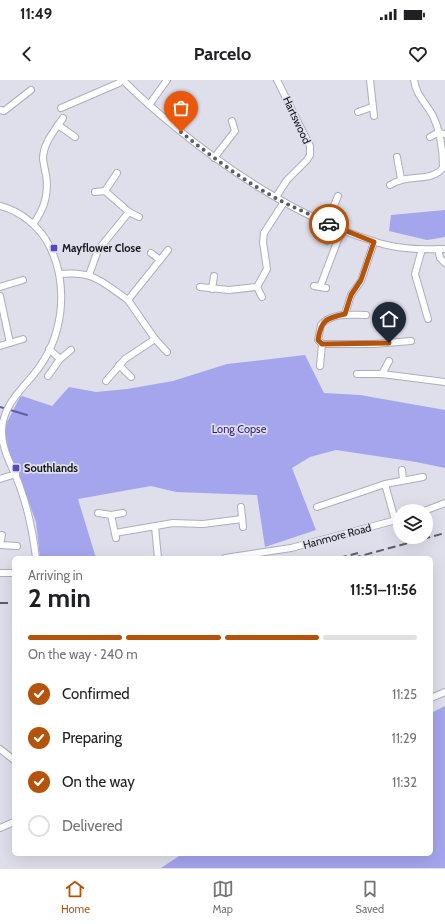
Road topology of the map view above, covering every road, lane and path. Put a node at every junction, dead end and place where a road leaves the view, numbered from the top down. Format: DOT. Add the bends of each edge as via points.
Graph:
graph roads {
  1 [pos="122,80"];
  2 [pos="167,80"];
  3 [pos="277,80"];
  4 [pos="370,80"];
  5 [pos="414,80"];
  6 [pos="31,90"];
  7 [pos="149,105"];
  8 [pos="372,107"];
  9 [pos="61,108"];
  10 [pos="2,110"];
  11 [pos="358,112"];
  12 [pos="374,116"];
  13 [pos="63,118"];
  14 [pos="232,121"];
  15 [pos="58,125"];
  16 [pos="438,133"];
  17 [pos="445,134"];
  18 [pos="75,137"];
  19 [pos="430,137"];
  20 [pos="397,157"];
  21 [pos="214,158"];
  22 [pos="117,173"];
  23 [pos="401,179"];
  24 [pos="390,185"];
  25 [pos="104,191"];
  26 [pos="95,192"];
  27 [pos="338,196"];
  28 [pos="276,197"];
  29 [pos="284,202"];
  30 [pos="0,206"];
  31 [pos="129,212"];
  32 [pos="139,217"];
  33 [pos="327,222"];
  34 [pos="33,224"];
  35 [pos="334,226"];
  36 [pos="342,229"];
  37 [pos="327,241"];
  38 [pos="374,242"];
  39 [pos="422,249"];
  40 [pos="438,249"];
  41 [pos="445,249"];
  42 [pos="168,250"];
  43 [pos="151,253"];
  44 [pos="160,260"];
  45 [pos="445,263"];
  46 [pos="60,274"];
  47 [pos="89,275"];
  48 [pos="214,276"];
  49 [pos="23,280"];
  50 [pos="0,286"];
  51 [pos="200,287"];
  52 [pos="257,287"];
  53 [pos="320,287"];
  54 [pos="212,289"];
  55 [pos="0,296"];
  56 [pos="262,297"];
  57 [pos="128,300"];
  58 [pos="345,314"];
  59 [pos="366,315"];
  60 [pos="428,319"];
  61 [pos="407,334"];
  62 [pos="23,339"];
  63 [pos="155,339"];
  64 [pos="10,343"];
  65 [pos="322,344"];
  66 [pos="0,346"];
  67 [pos="49,349"];
  68 [pos="71,350"];
  69 [pos="167,352"];
  70 [pos="60,358"];
  71 [pos="389,361"];
  72 [pos="119,365"];
  73 [pos="320,366"];
  74 [pos="357,374"];
  75 [pos="382,374"];
  76 [pos="48,376"];
  77 [pos="130,377"];
  78 [pos="106,381"];
  79 [pos="445,382"];
  80 [pos="1,428"];
  81 [pos="402,470"];
  82 [pos="16,474"];
  83 [pos="423,477"];
  84 [pos="0,479"];
  85 [pos="403,480"];
  86 [pos="385,484"];
  87 [pos="445,503"];
  88 [pos="393,506"];
  89 [pos="241,507"];
  90 [pos="317,507"];
  91 [pos="433,508"];
  92 [pos="98,512"];
  93 [pos="123,513"];
  94 [pos="111,515"];
  95 [pos="242,519"];
  96 [pos="393,520"];
  97 [pos="155,526"];
  98 [pos="244,528"];
  99 [pos="2,535"];
  100 [pos="0,545"];
  101 [pos="17,546"];
  102 [pos="36,556"];
  103 [pos="158,556"];
  104 [pos="238,556"];
  105 [pos="0,573"];
  106 [pos="12,573"];
  107 [pos="445,692"];
  108 [pos="433,697"];
  109 [pos="0,749"];
  110 [pos="12,758"];
  111 [pos="12,823"];
  112 [pos="0,828"];
  1 -- 7 [label="street"];
  1 -- 9 [label="street"];
  2 -- 7 [label="street"];
  3 -- 28 [label="street, Hartswood" via="310,150 307,160 287,180"];
  4 -- 8 [label="street"];
  5 -- 16 [label="street" via="417,93 435,120"];
  6 -- 10 [label="street"];
  7 -- 21 [label="street"];
  8 -- 11 [label="street"];
  8 -- 12 [label="street"];
  13 -- 15 [label="street"];
  14 -- 21 [label="street" via="238,131"];
  15 -- 18 [label="street"];
  15 -- 34 [label="street" via="46,147 43,159 48,189 41,212"];
  16 -- 17 [label="street"];
  16 -- 19 [label="street"];
  16 -- 23 [label="street" via="443,151 443,168 431,176"];
  20 -- 23 [label="street"];
  21 -- 28 [label="street"];
  22 -- 25 [label="street"];
  23 -- 24 [label="street"];
  25 -- 26 [label="street"];
  25 -- 31 [label="street"];
  27 -- 33 [label="street"];
  28 -- 29 [label="street"];
  29 -- 33 [label="street"];
  29 -- 52 [label="street" via="264,234 267,269"];
  30 -- 34 [label="street"];
  31 -- 32 [label="street"];
  31 -- 47 [label="street" via="98,250"];
  33 -- 35 [label="street"];
  34 -- 46 [label="street" via="46,240"];
  35 -- 36 [label="street"];
  35 -- 37 [label="street"];
  36 -- 38 [label="street"];
  36 -- 53 [label="street"];
  38 -- 39 [label="street"];
  38 -- 58 [label="street" via="361,280 351,295"];
  39 -- 40 [label="street"];
  39 -- 60 [label="street" via="415,274"];
  40 -- 41 [label="street"];
  40 -- 45 [label="street" via="440,258"];
  42 -- 44 [label="street"];
  43 -- 44 [label="street"];
  44 -- 57 [label="street"];
  46 -- 47 [label="street"];
  46 -- 67 [label="street" via="62,301 56,333"];
  47 -- 57 [label="street"];
  48 -- 54 [label="street"];
  49 -- 50 [label="street"];
  51 -- 54 [label="street"];
  52 -- 54 [label="street"];
  52 -- 56 [label="street"];
  55 -- 64 [label="street"];
  57 -- 63 [label="street"];
  58 -- 59 [label="street"];
  58 -- 65 [label="street" via="333,317 321,325 318,340"];
  61 -- 65 [label="street" via="408,341"];
  62 -- 64 [label="street"];
  63 -- 69 [label="street"];
  63 -- 72 [label="street"];
  64 -- 66 [label="street"];
  65 -- 73 [label="street"];
  67 -- 70 [label="street"];
  67 -- 80 [label="street" via="41,366 8,405"];
  68 -- 70 [label="street"];
  70 -- 76 [label="street"];
  71 -- 75 [label="street"];
  72 -- 77 [label="street"];
  72 -- 78 [label="street"];
  74 -- 75 [label="street"];
  75 -- 79 [label="street"];
  80 -- 82 [label="street" via="4,449"];
  81 -- 85 [label="street"];
  82 -- 84 [label="street"];
  82 -- 102 [label="street" via="32,526"];
  83 -- 85 [label="street"];
  85 -- 86 [label="street"];
  86 -- 88 [label="street"];
  86 -- 90 [label="street"];
  87 -- 91 [label="street"];
  89 -- 95 [label="street"];
  92 -- 94 [label="street"];
  93 -- 94 [label="street"];
  94 -- 97 [label="street" via="116,535"];
  95 -- 97 [label="street"];
  95 -- 98 [label="street"];
  96 -- 104 [label="street, Hanmore Road" via="291,548"];
  97 -- 103 [label="street"];
  99 -- 100 [label="street"];
  100 -- 101 [label="street"];
  105 -- 106 [label="street"];
  107 -- 108 [label="street"];
  109 -- 110 [label="street"];
  111 -- 112 [label="street"];
}
